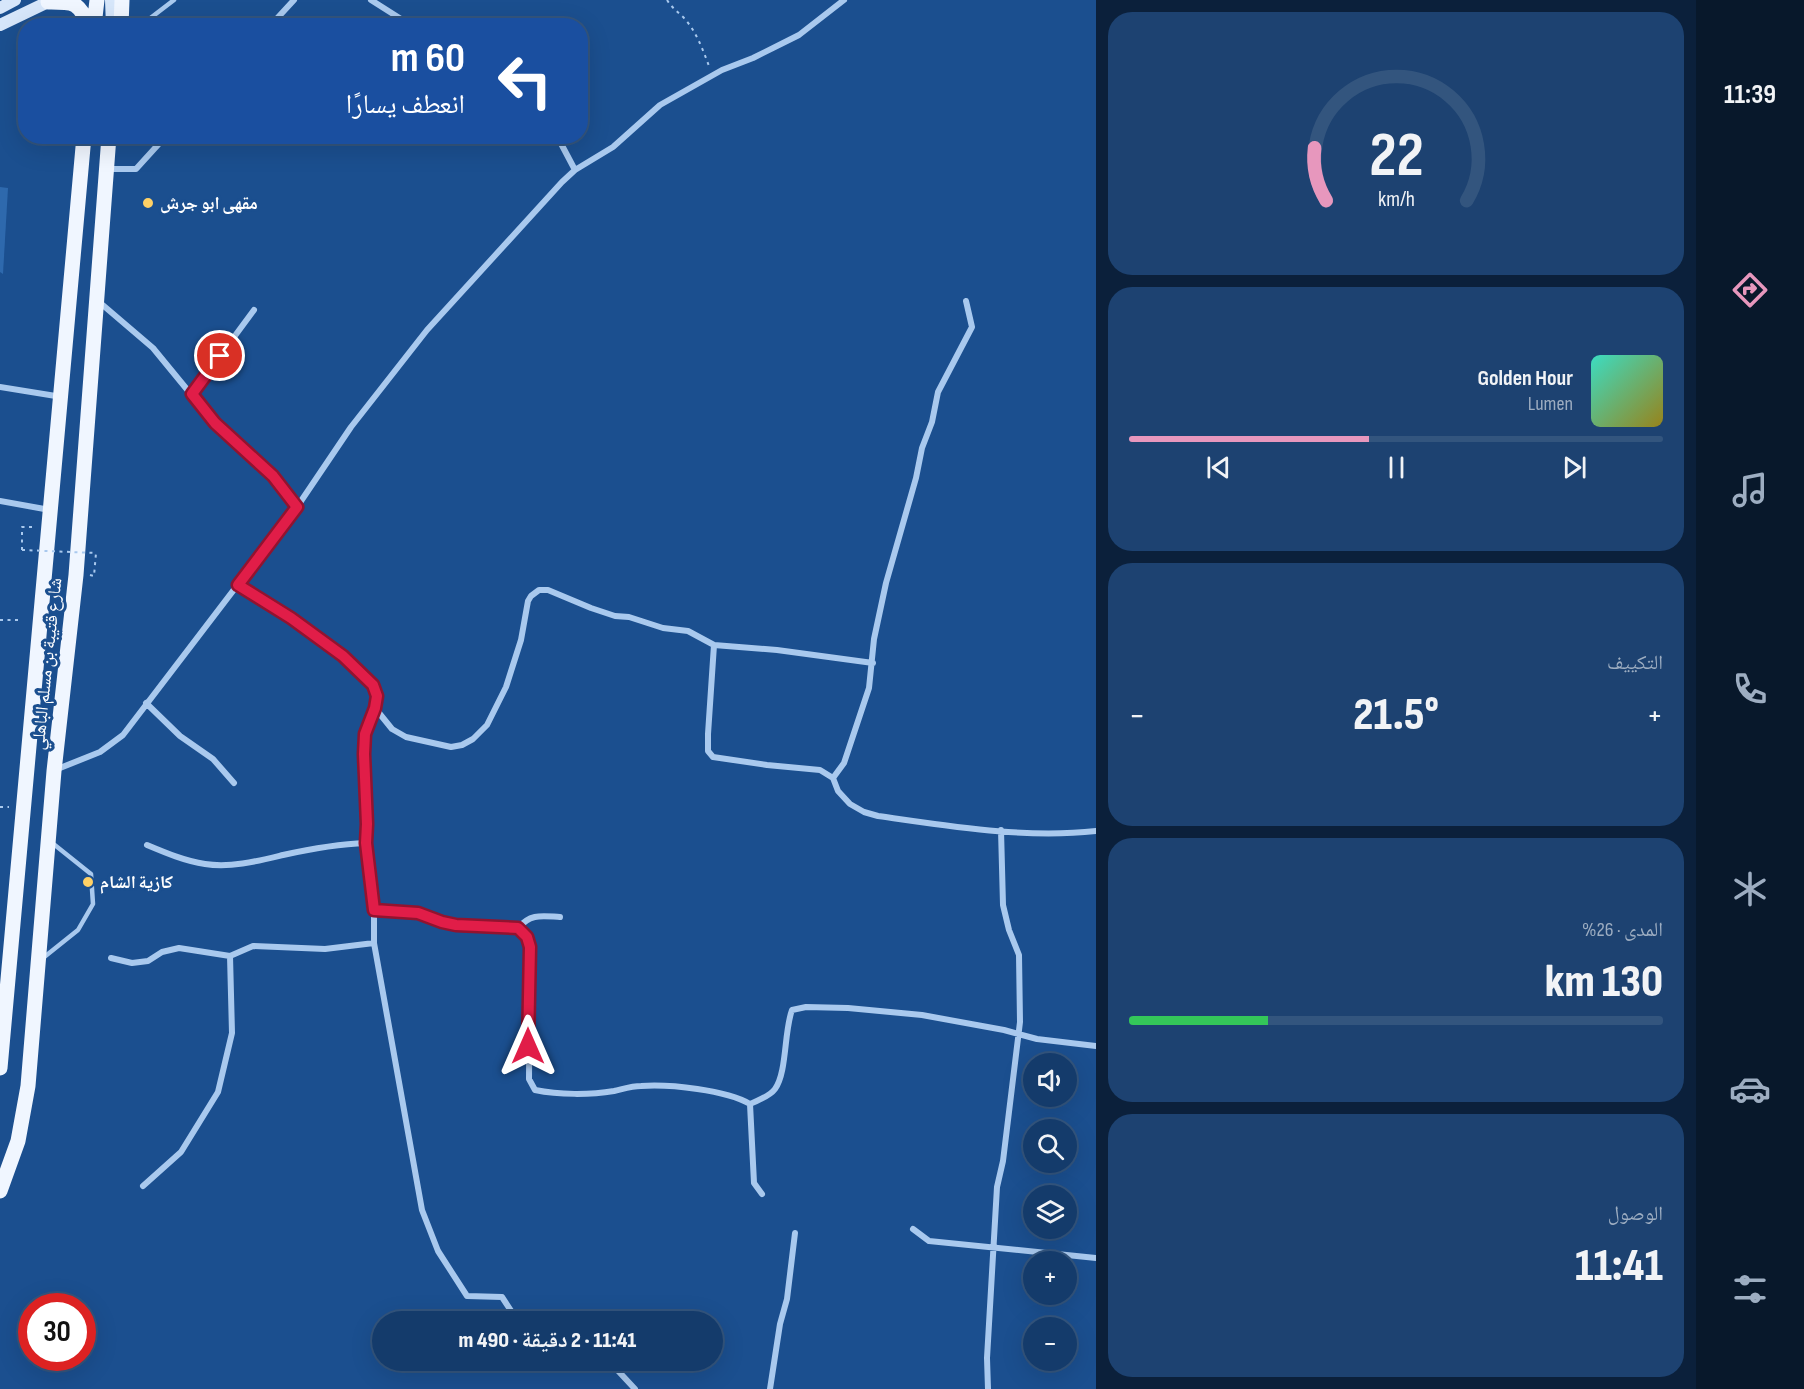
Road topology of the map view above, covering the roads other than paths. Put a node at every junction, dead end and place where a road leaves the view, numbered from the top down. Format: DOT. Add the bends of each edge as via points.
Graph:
graph roads {
  1 [pos="15,0"];
  2 [pos="97,0"];
  3 [pos="111,0"];
  4 [pos="122,0"];
  5 [pos="174,0"];
  6 [pos="294,0"];
  7 [pos="371,0"];
  8 [pos="844,0"];
  9 [pos="50,1"];
  10 [pos="0,8"];
  11 [pos="87,18"];
  12 [pos="94,18"];
  13 [pos="111,18"];
  14 [pos="121,18"];
  15 [pos="150,18"];
  16 [pos="277,18"];
  17 [pos="399,18"];
  18 [pos="0,25"];
  19 [pos="83,144"];
  20 [pos="108,144"];
  21 [pos="159,144"];
  22 [pos="561,144"];
  23 [pos="105,169"];
  24 [pos="575,170"];
  25 [pos="98,301"];
  26 [pos="966,301"];
  27 [pos="254,310"];
  28 [pos="0,387"];
  29 [pos="192,394"];
  30 [pos="62,397"];
  31 [pos="0,501"];
  32 [pos="297,507"];
  33 [pos="50,510"];
  34 [pos="238,585"];
  35 [pos="714,645"];
  36 [pos="873,663"];
  37 [pos="146,703"];
  38 [pos="375,708"];
  39 [pos="54,771"];
  40 [pos="833,778"];
  41 [pos="234,783"];
  42 [pos="1001,830"];
  43 [pos="1096,831"];
  44 [pos="49,840"];
  45 [pos="366,843"];
  46 [pos="147,845"];
  47 [pos="374,910"];
  48 [pos="560,917"];
  49 [pos="518,928"];
  50 [pos="374,943"];
  51 [pos="230,956"];
  52 [pos="111,958"];
  53 [pos="38,961"];
  54 [pos="1020,1034"];
  55 [pos="1096,1046"];
  56 [pos="0,1068"];
  57 [pos="750,1104"];
  58 [pos="143,1186"];
  59 [pos="0,1191"];
  60 [pos="762,1194"];
  61 [pos="913,1228"];
  62 [pos="795,1233"];
  63 [pos="993,1248"];
  64 [pos="1096,1258"];
  65 [pos="511,1311"];
  66 [pos="618,1371"];
  67 [pos="635,1389"];
  68 [pos="770,1389"];
  69 [pos="988,1389"];
  1 -- 10 [label="main road"];
  2 -- 12 [label="main road"];
  3 -- 13 [label="main road"];
  4 -- 14 [label="main road"];
  5 -- 15 [label="lane"];
  6 -- 16 [label="street"];
  7 -- 17 [label="street"];
  8 -- 24 [label="street" via="799,35 712,75 660,105 613,147"];
  9 -- 11 [label="main road" via="72,2"];
  9 -- 18 [label="main road"];
  19 -- 30 [label="main road, شارع قتيبة بن مسلم الباهلي"];
  20 -- 23 [label="main road, شارع قتيبة بن مسلم الباهلي"];
  21 -- 23 [label="street" via="136,169"];
  22 -- 24 [label="street"];
  23 -- 25 [label="main road, شارع قتيبة بن مسلم الباهلي"];
  24 -- 32 [label="street" via="427,330 351,427"];
  25 -- 29 [label="street" via="153,348"];
  25 -- 39 [label="main road, شارع قتيبة بن مسلم الباهلي" via="76,574"];
  26 -- 36 [label="street" via="972,327 938,392 886,583"];
  27 -- 29 [label="street"];
  28 -- 30 [label="street"];
  29 -- 32 [label="street" via="215,423 273,476"];
  30 -- 33 [label="main road, شارع قتيبة بن مسلم الباهلي"];
  31 -- 33 [label="street"];
  32 -- 34 [label="street"];
  33 -- 56 [label="main road, شارع قتيبة بن مسلم الباهلي"];
  34 -- 37 [label="street"];
  34 -- 38 [label="street" via="291,618 360,671 373,685 377,696"];
  35 -- 36 [label="street"];
  35 -- 38 [label="street" via="688,631 615,616 555,591 539,590 528,601 506,687 487,725 473,738 451,747 406,737 392,729"];
  35 -- 40 [label="street" via="708,734 708,751 713,757 820,770"];
  36 -- 40 [label="street" via="869,688 844,764"];
  37 -- 39 [label="street" via="123,735 100,752"];
  37 -- 41 [label="street" via="180,736 213,759"];
  38 -- 45 [label="street" via="364,744"];
  39 -- 44 [label="main road, شارع قتيبة بن مسلم الباهلي"];
  40 -- 42 [label="street" via="838,791 864,812"];
  42 -- 43 [label="street"];
  42 -- 54 [label="street" via="1003,905 1019,955"];
  44 -- 53 [label="main road, شارع قتيبة بن مسلم الباهلي"];
  44 -- 53 [label="lane" via="91,874 93,904 78,930"];
  45 -- 46 [label="street" via="226,865 189,861"];
  45 -- 47 [label="street"];
  47 -- 49 [label="street" via="418,913 456,925"];
  47 -- 50 [label="street"];
  48 -- 49 [label="street" via="531,917"];
  49 -- 57 [label="street" via="530,947 529,1079 535,1089 588,1093 658,1086 697,1089"];
  50 -- 51 [label="street" via="325,949 253,946"];
  50 -- 65 [label="street" via="422,1210 438,1251 467,1296 502,1298"];
  51 -- 52 [label="street" via="179,948 148,961 132,963"];
  51 -- 58 [label="street" via="232,1033 218,1092 181,1152"];
  53 -- 59 [label="main road, شارع قتيبة بن مسلم الباهلي" via="24,1113"];
  54 -- 55 [label="street"];
  54 -- 57 [label="street" via="922,1015 848,1008 792,1010 775,1089"];
  54 -- 63 [label="street" via="997,1187"];
  57 -- 60 [label="street" via="754,1183"];
  61 -- 63 [label="street" via="929,1241"];
  62 -- 68 [label="street" via="788,1299"];
  63 -- 64 [label="street"];
  63 -- 69 [label="street"];
  66 -- 67 [label="street"];
}
